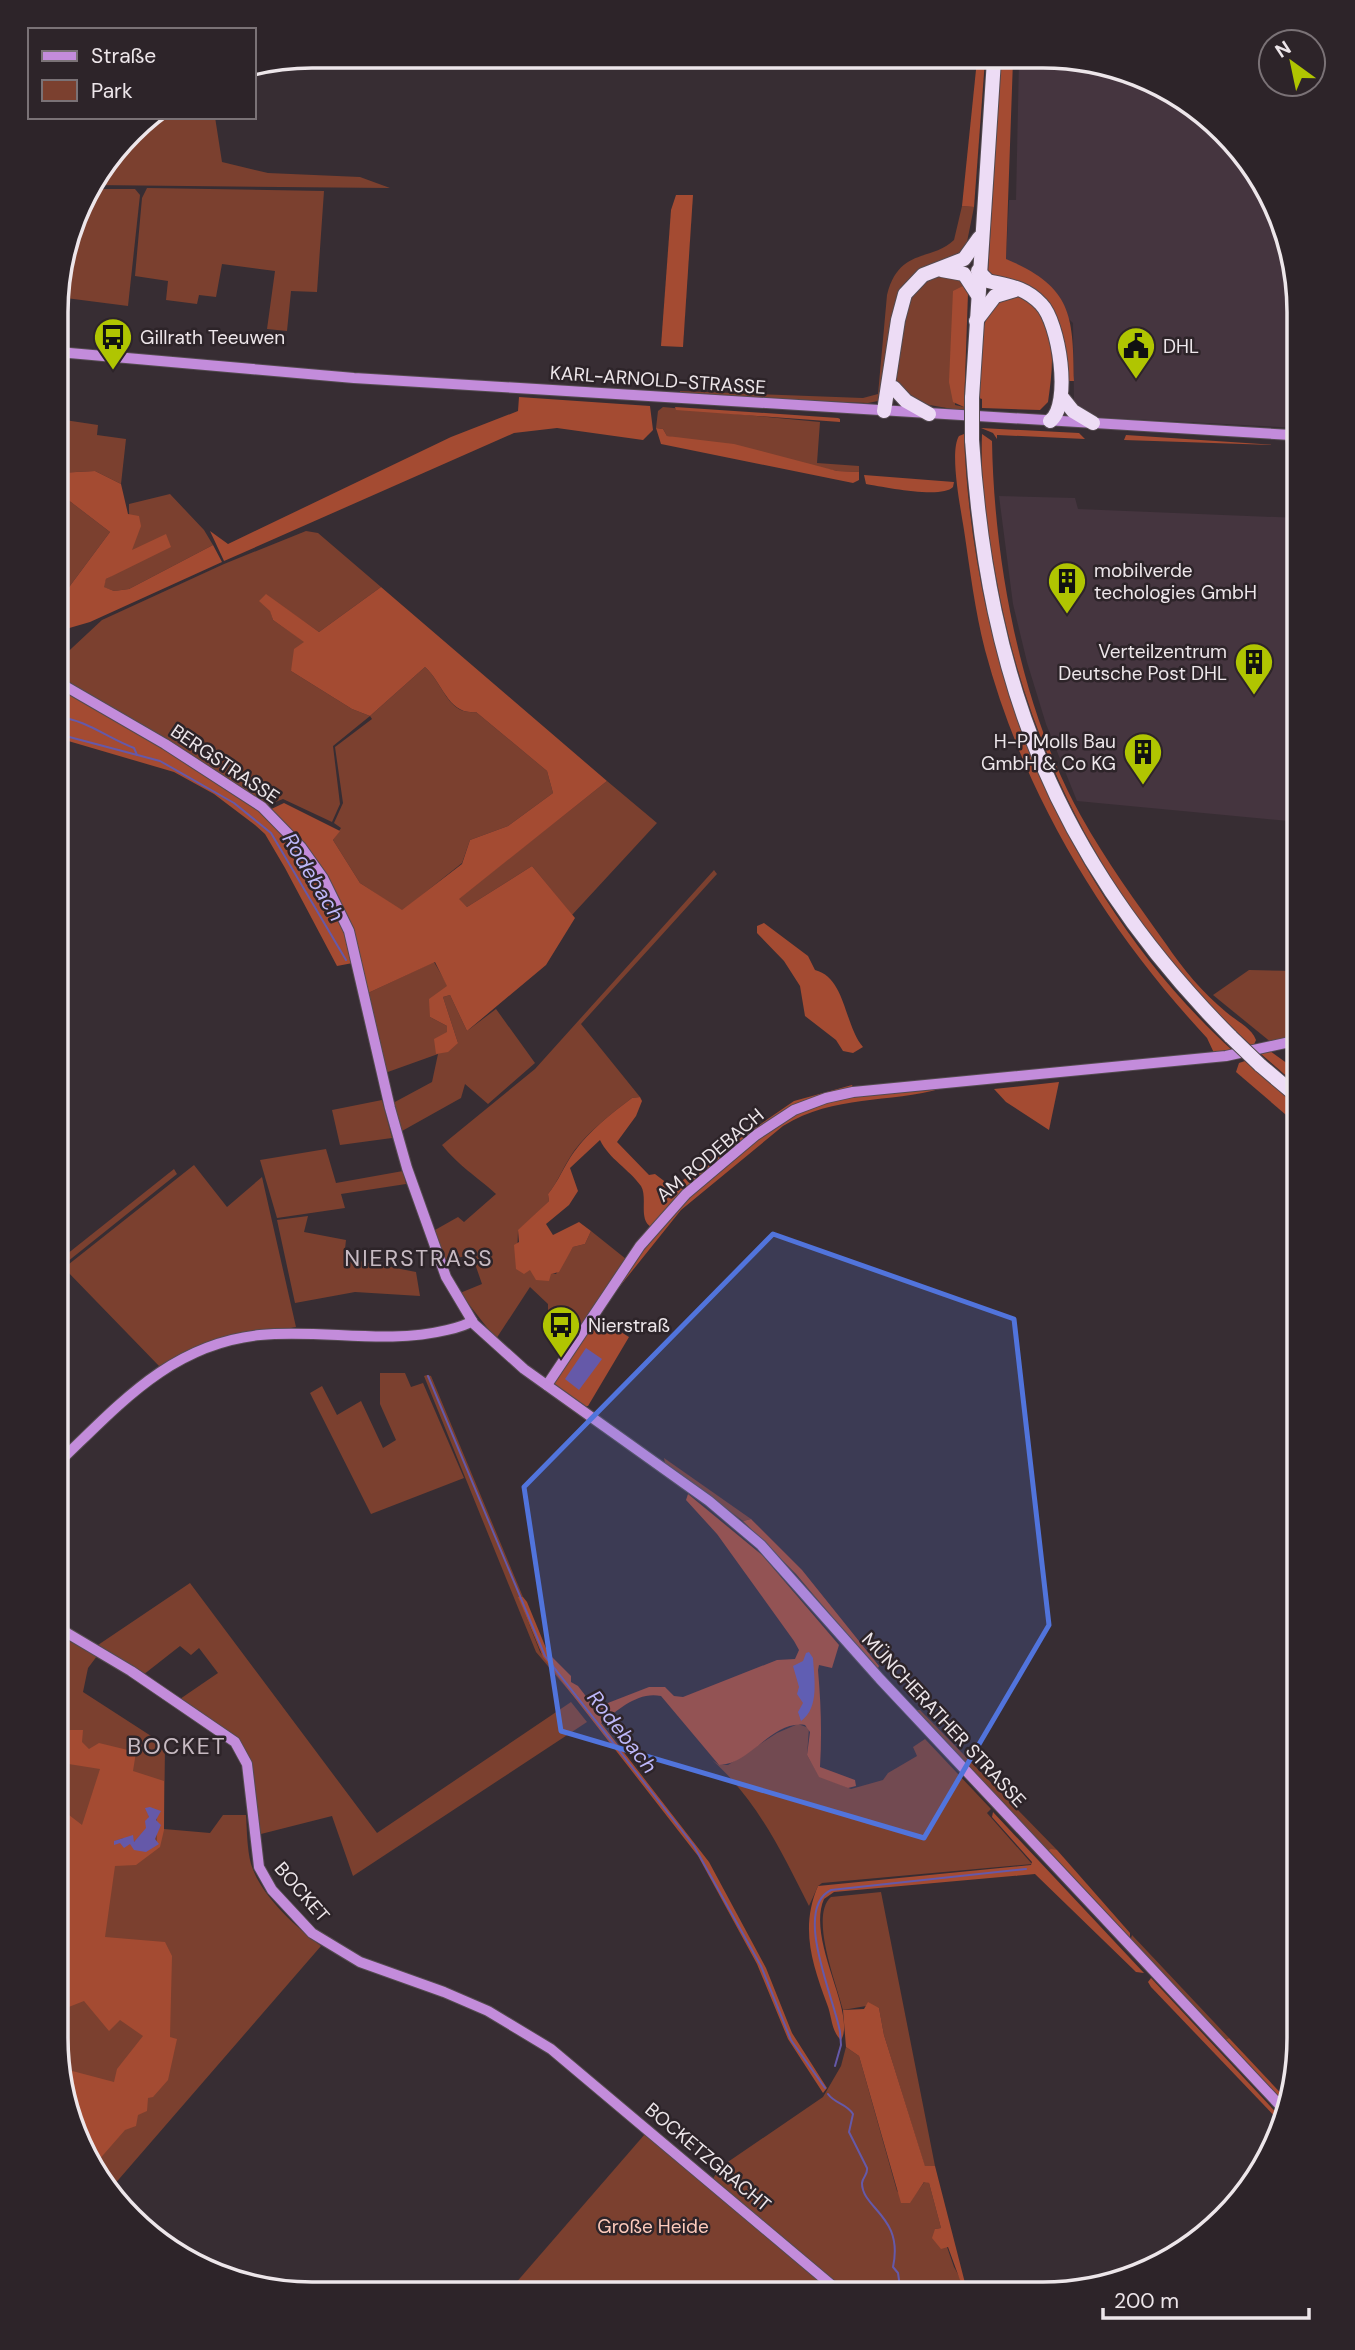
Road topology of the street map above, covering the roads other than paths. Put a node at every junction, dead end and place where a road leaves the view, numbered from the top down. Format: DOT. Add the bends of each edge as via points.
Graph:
graph roads {
  1 [pos="993,68"];
  2 [pos="981,233"];
  3 [pos="934,271"];
  4 [pos="978,271"];
  5 [pos="1027,292"];
  6 [pos="977,293"];
  7 [pos="976,322"];
  8 [pos="68,353"];
  9 [pos="892,369"];
  10 [pos="1059,369"];
  11 [pos="894,388"];
  12 [pos="1060,396"];
  13 [pos="884,411"];
  14 [pos="929,414"];
  15 [pos="1050,421"];
  16 [pos="1093,424"];
  17 [pos="1287,433"];
  18 [pos="68,688"];
  19 [pos="1287,1043"];
  20 [pos="1287,1087"];
  21 [pos="472,1321"];
  22 [pos="547,1385"];
  23 [pos="68,1454"];
  24 [pos="68,1634"];
  25 [pos="551,2049"];
  26 [pos="1278,2102"];
  27 [pos="828,2282"];
  1 -- 2 [label="highway"];
  2 -- 3 [label="highway" via="964,259"];
  2 -- 4 [label="highway"];
  3 -- 6 [label="highway" via="961,273"];
  3 -- 9 [label="highway" via="914,282 902,301"];
  4 -- 5 [label="highway" via="988,281"];
  4 -- 6 [label="highway"];
  5 -- 7 [label="highway" via="999,293"];
  5 -- 10 [label="highway" via="1053,320 1059,340"];
  6 -- 7 [label="highway"];
  7 -- 20 [label="highway, bridge" via="972,440 995,622 1014,692 1047,777 1123,912 1181,987"];
  8 -- 13 [label="street, KARL-ARNOLD-STRASSE" via="354,378"];
  9 -- 11 [label="highway"];
  9 -- 13 [label="highway"];
  10 -- 12 [label="highway"];
  10 -- 15 [label="highway"];
  11 -- 13 [label="highway" via="893,401"];
  11 -- 14 [label="highway"];
  12 -- 15 [label="highway" via="1059,412"];
  12 -- 16 [label="highway"];
  13 -- 14 [label="street, KARL-ARNOLD-STRASSE"];
  14 -- 15 [label="street, KARL-ARNOLD-STRASSE"];
  15 -- 16 [label="street, KARL-ARNOLD-STRASSE"];
  16 -- 17 [label="street, KARL-ARNOLD-STRASSE"];
  18 -- 21 [label="street, BERGSTRASSE" via="245,795 309,857 349,931 407,1168 446,1277"];
  19 -- 22 [label="street, AM RODEBACH" via="1226,1056 853,1092 805,1104 756,1135 658,1222"];
  21 -- 22 [label="street" via="502,1352"];
  21 -- 23 [label="street" via="410,1337 260,1335 220,1345 150,1376"];
  22 -- 26 [label="street, MÜNCHERATHER STRASSE" via="709,1501 761,1545 880,1679"];
  24 -- 25 [label="street, BOCKET" via="235,1742 247,1764 259,1867 272,1890 312,1933 360,1962 488,2011"];
  25 -- 27 [label="street, BOCKETZGRACHT"];
}
